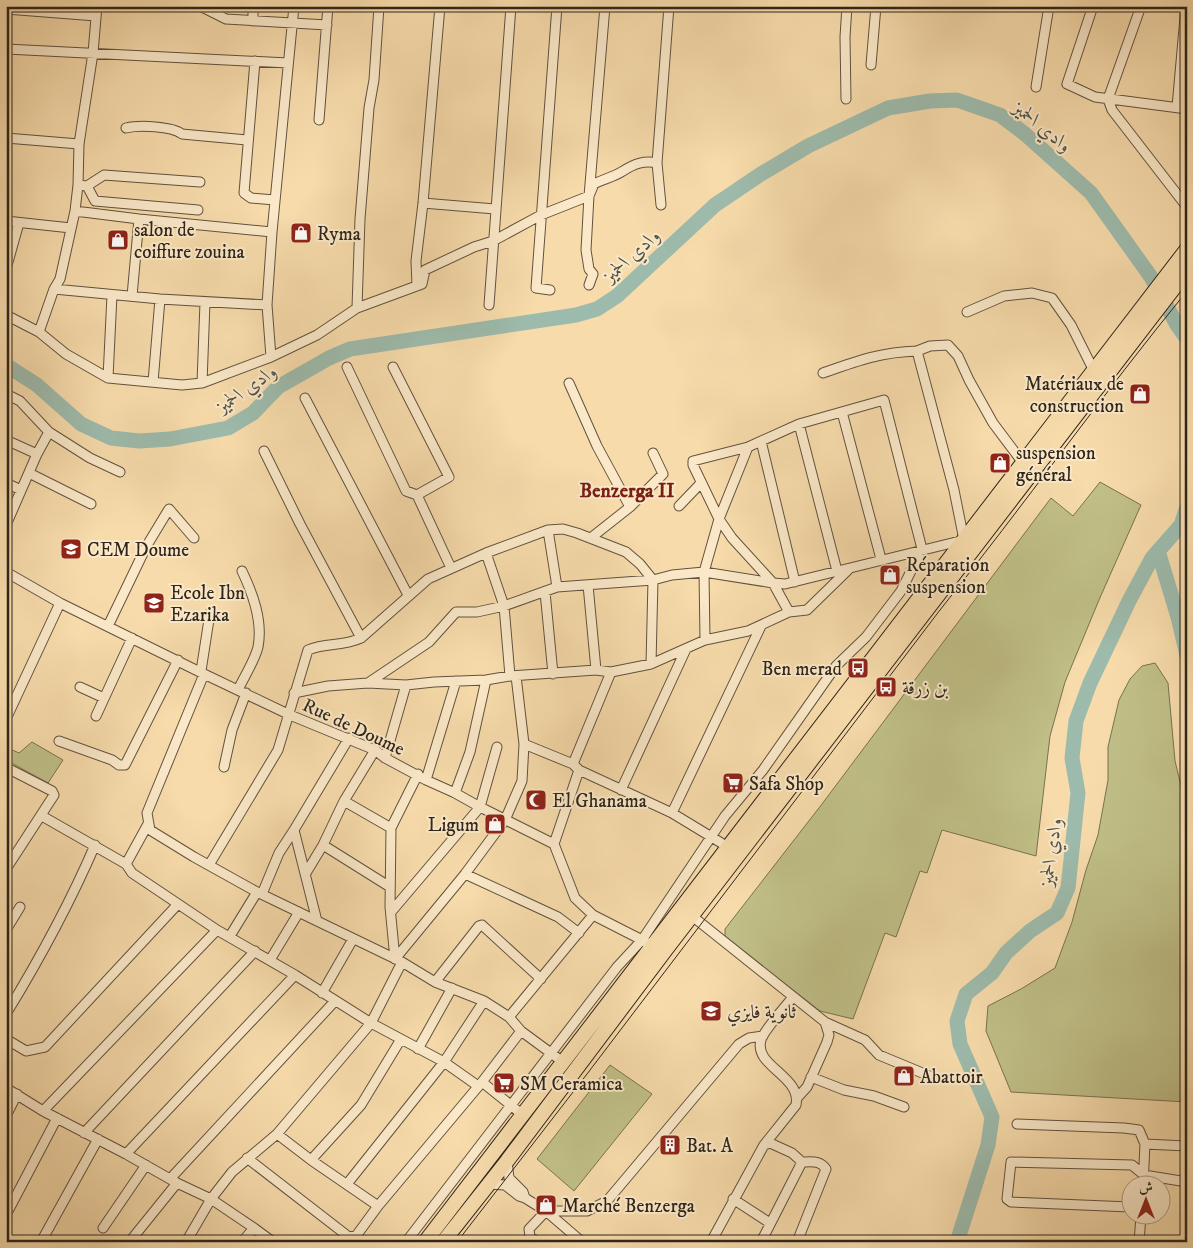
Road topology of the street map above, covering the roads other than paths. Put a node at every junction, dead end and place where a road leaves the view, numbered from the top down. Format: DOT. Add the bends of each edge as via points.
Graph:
graph roads {
  1 [pos="200,6"];
  2 [pos="253,6"];
  3 [pos="294,6"];
  4 [pos="328,6"];
  5 [pos="379,6"];
  6 [pos="440,6"];
  7 [pos="512,6"];
  8 [pos="557,6"];
  9 [pos="605,6"];
  10 [pos="669,6"];
  11 [pos="847,6"];
  12 [pos="876,6"];
  13 [pos="1048,6"];
  14 [pos="1093,6"];
  15 [pos="1141,6"];
  16 [pos="1186,6"];
  17 [pos="6,9"];
  18 [pos="96,11"];
  19 [pos="253,21"];
  20 [pos="292,23"];
  21 [pos="327,25"];
  22 [pos="6,48"];
  23 [pos="93,53"];
  24 [pos="254,62"];
  25 [pos="288,63"];
  26 [pos="871,66"];
  27 [pos="1036,87"];
  28 [pos="846,99"];
  29 [pos="1108,99"];
  30 [pos="1177,107"];
  31 [pos="1187,109"];
  32 [pos="319,120"];
  33 [pos="126,128"];
  34 [pos="6,138"];
  35 [pos="247,140"];
  36 [pos="79,144"];
  37 [pos="657,163"];
  38 [pos="200,182"];
  39 [pos="82,185"];
  40 [pos="589,196"];
  41 [pos="275,200"];
  42 [pos="423,203"];
  43 [pos="661,206"];
  44 [pos="1187,207"];
  45 [pos="495,209"];
  46 [pos="198,210"];
  47 [pos="75,211"];
  48 [pos="540,215"];
  49 [pos="138,219"];
  50 [pos="6,221"];
  51 [pos="19,222"];
  52 [pos="71,228"];
  53 [pos="272,232"];
  54 [pos="493,241"];
  55 [pos="1187,250"];
  56 [pos="1182,268"];
  57 [pos="6,269"];
  58 [pos="589,285"];
  59 [pos="416,286"];
  60 [pos="54,289"];
  61 [pos="550,290"];
  62 [pos="112,295"];
  63 [pos="132,296"];
  64 [pos="160,299"];
  65 [pos="205,302"];
  66 [pos="267,305"];
  67 [pos="489,305"];
  68 [pos="357,308"];
  69 [pos="967,312"];
  70 [pos="6,315"];
  71 [pos="1139,323"];
  72 [pos="39,332"];
  73 [pos="917,351"];
  74 [pos="271,357"];
  75 [pos="346,367"];
  76 [pos="393,367"];
  77 [pos="1094,371"];
  78 [pos="823,373"];
  79 [pos="108,378"];
  80 [pos="153,382"];
  81 [pos="202,383"];
  82 [pos="569,383"];
  83 [pos="6,394"];
  84 [pos="305,398"];
  85 [pos="842,412"];
  86 [pos="800,424"];
  87 [pos="49,432"];
  88 [pos="6,440"];
  89 [pos="761,441"];
  90 [pos="748,447"];
  91 [pos="264,451"];
  92 [pos="37,454"];
  93 [pos="654,454"];
  94 [pos="1024,463"];
  95 [pos="120,472"];
  96 [pos="29,473"];
  97 [pos="6,483"];
  98 [pos="701,483"];
  99 [pos="21,490"];
  100 [pos="417,495"];
  101 [pos="91,504"];
  102 [pos="679,506"];
  103 [pos="630,507"];
  104 [pos="719,519"];
  105 [pos="6,525"];
  106 [pos="548,530"];
  107 [pos="592,537"];
  108 [pos="194,538"];
  109 [pos="964,540"];
  110 [pos="922,550"];
  111 [pos="486,554"];
  112 [pos="880,559"];
  113 [pos="451,568"];
  114 [pos="849,569"];
  115 [pos="242,571"];
  116 [pos="837,571"];
  117 [pos="6,572"];
  118 [pos="704,572"];
  119 [pos="653,580"];
  120 [pos="795,582"];
  121 [pos="773,584"];
  122 [pos="588,585"];
  123 [pos="557,587"];
  124 [pos="545,592"];
  125 [pos="408,595"];
  126 [pos="60,603"];
  127 [pos="504,606"];
  128 [pos="789,612"];
  129 [pos="210,613"];
  130 [pos="108,626"];
  131 [pos="760,626"];
  132 [pos="132,638"];
  133 [pos="361,638"];
  134 [pos="705,640"];
  135 [pos="686,649"];
  136 [pos="178,660"];
  137 [pos="651,664"];
  138 [pos="596,670"];
  139 [pos="203,672"];
  140 [pos="611,672"];
  141 [pos="553,674"];
  142 [pos="513,676"];
  143 [pos="486,680"];
  144 [pos="456,681"];
  145 [pos="368,683"];
  146 [pos="406,684"];
  147 [pos="80,687"];
  148 [pos="242,692"];
  149 [pos="294,693"];
  150 [pos="104,698"];
  151 [pos="290,715"];
  152 [pos="96,716"];
  153 [pos="6,719"];
  154 [pos="349,738"];
  155 [pos="59,741"];
  156 [pos="524,744"];
  157 [pos="497,747"];
  158 [pos="375,750"];
  159 [pos="385,758"];
  160 [pos="224,766"];
  161 [pos="576,767"];
  162 [pos="8,771"];
  163 [pos="418,774"];
  164 [pos="426,780"];
  165 [pos="621,790"];
  166 [pos="455,793"];
  167 [pos="344,801"];
  168 [pos="480,807"];
  169 [pos="672,813"];
  170 [pos="42,816"];
  171 [pos="505,820"];
  172 [pos="148,824"];
  173 [pos="391,828"];
  174 [pos="294,830"];
  175 [pos="711,838"];
  176 [pos="554,844"];
  177 [pos="95,845"];
  178 [pos="323,845"];
  179 [pos="728,847"];
  180 [pos="126,864"];
  181 [pos="209,865"];
  182 [pos="6,869"];
  183 [pos="306,873"];
  184 [pos="465,874"];
  185 [pos="390,887"];
  186 [pos="259,893"];
  187 [pos="178,904"];
  188 [pos="20,908"];
  189 [pos="299,912"];
  190 [pos="391,912"];
  191 [pos="593,915"];
  192 [pos="692,916"];
  193 [pos="317,921"];
  194 [pos="6,930"];
  195 [pos="217,930"];
  196 [pos="579,933"];
  197 [pos="230,936"];
  198 [pos="353,939"];
  199 [pos="653,949"];
  200 [pos="255,951"];
  201 [pos="270,960"];
  202 [pos="399,961"];
  203 [pos="295,975"];
  204 [pos="541,979"];
  205 [pos="435,982"];
  206 [pos="452,988"];
  207 [pos="322,993"];
  208 [pos="793,997"];
  209 [pos="335,1001"];
  210 [pos="484,1001"];
  211 [pos="6,1014"];
  212 [pos="509,1017"];
  213 [pos="825,1022"];
  214 [pos="371,1023"];
  215 [pos="521,1031"];
  216 [pos="762,1036"];
  217 [pos="6,1039"];
  218 [pos="402,1039"];
  219 [pos="418,1048"];
  220 [pos="551,1052"];
  221 [pos="444,1062"];
  222 [pos="563,1062"];
  223 [pos="812,1077"];
  224 [pos="932,1077"];
  225 [pos="480,1084"];
  226 [pos="6,1088"];
  227 [pos="17,1094"];
  228 [pos="797,1098"];
  229 [pos="510,1105"];
  230 [pos="904,1107"];
  231 [pos="43,1111"];
  232 [pos="523,1115"];
  233 [pos="6,1116"];
  234 [pos="57,1118"];
  235 [pos="1018,1124"];
  236 [pos="84,1133"];
  237 [pos="277,1134"];
  238 [pos="98,1139"];
  239 [pos="1145,1144"];
  240 [pos="764,1145"];
  241 [pos="1187,1146"];
  242 [pos="126,1154"];
  243 [pos="247,1158"];
  244 [pos="311,1160"];
  245 [pos="507,1161"];
  246 [pos="802,1162"];
  247 [pos="146,1165"];
  248 [pos="1144,1175"];
  249 [pos="173,1181"];
  250 [pos="1187,1182"];
  251 [pos="347,1184"];
  252 [pos="488,1184"];
  253 [pos="510,1184"];
  254 [pos="211,1199"];
  255 [pos="733,1199"];
  256 [pos="378,1206"];
  257 [pos="1120,1207"];
  258 [pos="562,1210"];
  259 [pos="546,1211"];
  260 [pos="6,1215"];
  261 [pos="554,1218"];
  262 [pos="770,1223"];
  263 [pos="1140,1226"];
  264 [pos="103,1228"];
  265 [pos="254,1228"];
  266 [pos="132,1240"];
  267 [pos="187,1241"];
  268 [pos="714,1241"];
  269 [pos="41,1242"];
  270 [pos="242,1242"];
  271 [pos="273,1242"];
  272 [pos="406,1242"];
  273 [pos="425,1242"];
  274 [pos="443,1242"];
  275 [pos="537,1242"];
  276 [pos="582,1242"];
  277 [pos="761,1242"];
  278 [pos="797,1242"];
  279 [pos="1139,1242"];
  1 -- 19 [label="street" via="226,19"];
  2 -- 19 [label="street"];
  3 -- 20 [label="street"];
  4 -- 21 [label="street"];
  5 -- 68 [label="street" via="360,220"];
  6 -- 42 [label="street"];
  7 -- 45 [label="street"];
  8 -- 48 [label="street"];
  9 -- 40 [label="street"];
  10 -- 37 [label="street"];
  11 -- 28 [label="street"];
  12 -- 26 [label="street"];
  13 -- 27 [label="street"];
  14 -- 29 [label="street" via="1066,84"];
  15 -- 29 [label="street"];
  16 -- 30 [label="street"];
  17 -- 18 [label="street"];
  18 -- 23 [label="street"];
  19 -- 20 [label="street"];
  20 -- 21 [label="street"];
  20 -- 25 [label="street"];
  21 -- 32 [label="street"];
  22 -- 23 [label="street"];
  23 -- 24 [label="street"];
  23 -- 36 [label="street"];
  24 -- 25 [label="street"];
  24 -- 35 [label="street"];
  25 -- 41 [label="street"];
  29 -- 30 [label="street"];
  29 -- 44 [label="street" via="1112,110"];
  30 -- 31 [label="street"];
  33 -- 35 [label="street" via="176,129 182,134"];
  34 -- 36 [label="street"];
  35 -- 41 [label="street" via="244,193 251,198"];
  36 -- 39 [label="street"];
  37 -- 40 [label="street" via="642,162 628,167 594,184"];
  37 -- 43 [label="street"];
  38 -- 39 [label="street" via="104,176"];
  39 -- 46 [label="street" via="95,202"];
  39 -- 47 [label="street"];
  40 -- 48 [label="street"];
  40 -- 58 [label="street" via="586,250 593,274"];
  41 -- 53 [label="street"];
  42 -- 45 [label="street"];
  42 -- 59 [label="street"];
  45 -- 54 [label="street"];
  47 -- 49 [label="street"];
  47 -- 52 [label="street"];
  48 -- 54 [label="street"];
  48 -- 61 [label="street" via="536,288"];
  49 -- 53 [label="street"];
  49 -- 63 [label="street"];
  50 -- 51 [label="street"];
  51 -- 52 [label="street"];
  51 -- 57 [label="street"];
  52 -- 60 [label="street" via="60,279"];
  53 -- 66 [label="street"];
  54 -- 59 [label="street" via="424,270 422,284"];
  54 -- 67 [label="street"];
  55 -- 56 [label="main road"];
  56 -- 71 [label="main road"];
  59 -- 68 [label="street"];
  60 -- 62 [label="street"];
  60 -- 72 [label="street"];
  62 -- 63 [label="street"];
  62 -- 79 [label="street"];
  63 -- 64 [label="street"];
  64 -- 65 [label="street"];
  64 -- 80 [label="street"];
  65 -- 66 [label="street"];
  65 -- 81 [label="street"];
  66 -- 74 [label="street"];
  68 -- 74 [label="street" via="317,334"];
  69 -- 77 [label="street" via="1004,296 1032,293 1052,298 1071,325"];
  70 -- 72 [label="street"];
  71 -- 77 [label="main road"];
  71 -- 192 [label="main road"];
  72 -- 79 [label="street" via="66,354"];
  73 -- 78 [label="street" via="871,356"];
  73 -- 94 [label="street" via="938,345 948,345 952,349 993,423"];
  73 -- 109 [label="street"];
  74 -- 81 [label="street"];
  75 -- 100 [label="street" via="406,491"];
  76 -- 100 [label="street" via="449,477"];
  77 -- 94 [label="main road"];
  79 -- 80 [label="street"];
  80 -- 81 [label="street"];
  82 -- 103 [label="street" via="597,446"];
  83 -- 87 [label="street" via="20,401"];
  84 -- 125 [label="street"];
  85 -- 86 [label="street"];
  85 -- 110 [label="street" via="884,400"];
  85 -- 112 [label="street"];
  86 -- 89 [label="street"];
  86 -- 116 [label="street"];
  87 -- 92 [label="street"];
  87 -- 95 [label="street" via="90,458"];
  88 -- 92 [label="street"];
  89 -- 90 [label="street"];
  89 -- 120 [label="street"];
  90 -- 98 [label="street" via="692,461"];
  90 -- 104 [label="street"];
  91 -- 133 [label="street"];
  92 -- 96 [label="street"];
  93 -- 103 [label="street" via="663,474"];
  94 -- 109 [label="main road"];
  96 -- 99 [label="street"];
  96 -- 101 [label="street"];
  97 -- 99 [label="street"];
  98 -- 102 [label="street"];
  98 -- 104 [label="street"];
  99 -- 105 [label="street"];
  100 -- 113 [label="street"];
  103 -- 107 [label="street"];
  104 -- 118 [label="street"];
  104 -- 121 [label="street"];
  106 -- 107 [label="street" via="563,529"];
  106 -- 111 [label="street"];
  106 -- 123 [label="street"];
  107 -- 119 [label="street" via="626,552"];
  108 -- 130 [label="street" via="169,509 146,547"];
  109 -- 110 [label="street"];
  109 -- 179 [label="main road"];
  110 -- 112 [label="street"];
  110 -- 175 [label="street" via="902,591 866,638 836,666"];
  111 -- 113 [label="street"];
  111 -- 127 [label="street"];
  112 -- 114 [label="street"];
  113 -- 125 [label="street" via="428,579"];
  114 -- 116 [label="street"];
  114 -- 128 [label="street" via="807,610"];
  115 -- 148 [label="street" via="252,591 258,619 258,647"];
  116 -- 120 [label="street"];
  117 -- 126 [label="street, Rue de Doume"];
  118 -- 119 [label="street"];
  118 -- 121 [label="street"];
  118 -- 134 [label="street"];
  119 -- 122 [label="street"];
  119 -- 137 [label="street"];
  120 -- 121 [label="street"];
  121 -- 128 [label="street"];
  122 -- 123 [label="street"];
  122 -- 138 [label="street"];
  123 -- 124 [label="street"];
  124 -- 127 [label="street"];
  124 -- 141 [label="street"];
  125 -- 133 [label="street"];
  126 -- 130 [label="street, Rue de Doume"];
  126 -- 153 [label="street"];
  127 -- 142 [label="street"];
  127 -- 145 [label="street" via="477,612 456,612 429,642"];
  128 -- 131 [label="street"];
  129 -- 139 [label="street"];
  130 -- 132 [label="street, Rue de Doume"];
  131 -- 134 [label="street"];
  131 -- 169 [label="street"];
  132 -- 136 [label="street, Rue de Doume"];
  132 -- 150 [label="street"];
  133 -- 149 [label="street" via="308,650"];
  134 -- 135 [label="street"];
  135 -- 137 [label="street"];
  135 -- 165 [label="street"];
  136 -- 139 [label="street, Rue de Doume"];
  136 -- 155 [label="street" via="125,765"];
  137 -- 140 [label="street"];
  138 -- 140 [label="street"];
  138 -- 141 [label="street"];
  139 -- 148 [label="street, Rue de Doume"];
  139 -- 172 [label="street" via="148,813"];
  140 -- 161 [label="street"];
  141 -- 142 [label="street"];
  142 -- 143 [label="street"];
  142 -- 156 [label="street"];
  143 -- 144 [label="street"];
  143 -- 166 [label="street" via="470,752"];
  144 -- 146 [label="street"];
  144 -- 164 [label="street"];
  145 -- 146 [label="street"];
  145 -- 149 [label="street"];
  146 -- 159 [label="street"];
  147 -- 150 [label="street"];
  148 -- 151 [label="street, Rue de Doume"];
  148 -- 160 [label="street"];
  149 -- 151 [label="street"];
  150 -- 152 [label="street"];
  151 -- 154 [label="street, Rue de Doume"];
  151 -- 181 [label="street" via="278,750"];
  154 -- 158 [label="street, Rue de Doume"];
  154 -- 174 [label="street"];
  156 -- 161 [label="street"];
  156 -- 171 [label="street" via="522,781"];
  157 -- 168 [label="street"];
  158 -- 159 [label="street, Rue de Doume"];
  158 -- 167 [label="street"];
  159 -- 163 [label="street, Rue de Doume"];
  161 -- 165 [label="street"];
  161 -- 176 [label="street"];
  162 -- 170 [label="street" via="54,793"];
  163 -- 164 [label="street, Rue de Doume"];
  163 -- 173 [label="street"];
  164 -- 166 [label="street, Rue de Doume"];
  165 -- 169 [label="street"];
  166 -- 168 [label="street, Rue de Doume"];
  167 -- 173 [label="street"];
  167 -- 178 [label="street"];
  168 -- 171 [label="street, Rue de Doume"];
  168 -- 190 [label="street"];
  169 -- 175 [label="street"];
  170 -- 177 [label="street"];
  170 -- 182 [label="street"];
  171 -- 176 [label="street, Rue de Doume"];
  171 -- 184 [label="street"];
  172 -- 180 [label="street"];
  172 -- 181 [label="street" via="150,830"];
  173 -- 185 [label="street"];
  174 -- 183 [label="street"];
  174 -- 186 [label="street"];
  175 -- 179 [label="street"];
  175 -- 199 [label="street"];
  176 -- 191 [label="street" via="575,898"];
  177 -- 180 [label="street"];
  177 -- 211 [label="street" via="42,952"];
  178 -- 183 [label="street"];
  178 -- 185 [label="street"];
  179 -- 199 [label="main road"];
  180 -- 187 [label="street" via="132,873"];
  181 -- 186 [label="street"];
  183 -- 193 [label="street"];
  184 -- 196 [label="street" via="558,917"];
  184 -- 202 [label="street"];
  185 -- 190 [label="street"];
  186 -- 189 [label="street"];
  186 -- 197 [label="street"];
  187 -- 195 [label="street"];
  187 -- 217 [label="street" via="44,1047 26,1051"];
  188 -- 194 [label="street"];
  189 -- 193 [label="street"];
  189 -- 201 [label="street"];
  190 -- 202 [label="street"];
  191 -- 196 [label="street"];
  191 -- 199 [label="street"];
  192 -- 199 [label="main road"];
  192 -- 208 [label="street"];
  193 -- 198 [label="street"];
  195 -- 197 [label="street"];
  195 -- 231 [label="street"];
  196 -- 204 [label="street"];
  197 -- 200 [label="street"];
  198 -- 202 [label="street"];
  198 -- 207 [label="street"];
  199 -- 220 [label="street" via="617,968"];
  199 -- 222 [label="main road"];
  199 -- 245 [label="main road"];
  200 -- 201 [label="street"];
  200 -- 236 [label="street"];
  201 -- 203 [label="street"];
  202 -- 205 [label="street"];
  202 -- 214 [label="street"];
  203 -- 207 [label="street"];
  203 -- 242 [label="street"];
  204 -- 205 [label="street" via="479,926"];
  204 -- 212 [label="street"];
  205 -- 206 [label="street"];
  206 -- 210 [label="street"];
  206 -- 219 [label="street"];
  207 -- 209 [label="street"];
  208 -- 213 [label="street"];
  208 -- 216 [label="street"];
  209 -- 214 [label="street"];
  209 -- 249 [label="street"];
  210 -- 212 [label="street"];
  210 -- 221 [label="street"];
  212 -- 215 [label="street"];
  213 -- 223 [label="street" via="829,1035"];
  213 -- 224 [label="street" via="865,1040 879,1055"];
  214 -- 218 [label="street"];
  214 -- 237 [label="street"];
  215 -- 220 [label="street"];
  215 -- 225 [label="street"];
  216 -- 228 [label="street" via="762,1055 793,1087"];
  216 -- 258 [label="street" via="739,1044 607,1201 587,1212"];
  218 -- 219 [label="street"];
  218 -- 244 [label="street" via="361,1105"];
  219 -- 221 [label="street"];
  220 -- 222 [label="street"];
  220 -- 229 [label="street"];
  221 -- 225 [label="street"];
  221 -- 251 [label="street"];
  222 -- 232 [label="main road"];
  223 -- 228 [label="street"];
  223 -- 230 [label="street"];
  225 -- 229 [label="street"];
  225 -- 256 [label="street"];
  226 -- 227 [label="street"];
  227 -- 231 [label="street"];
  227 -- 233 [label="street"];
  228 -- 240 [label="street" via="796,1105"];
  229 -- 232 [label="street"];
  229 -- 272 [label="street"];
  231 -- 234 [label="street"];
  232 -- 273 [label="main road"];
  234 -- 236 [label="street"];
  234 -- 260 [label="street"];
  235 -- 239 [label="street" via="1139,1130"];
  236 -- 238 [label="street"];
  237 -- 243 [label="street"];
  237 -- 244 [label="street"];
  238 -- 242 [label="street"];
  238 -- 269 [label="street"];
  239 -- 241 [label="street"];
  239 -- 248 [label="street"];
  240 -- 246 [label="street" via="770,1142"];
  240 -- 255 [label="street"];
  242 -- 247 [label="street"];
  243 -- 254 [label="street"];
  243 -- 256 [label="street" via="349,1237 356,1236"];
  244 -- 251 [label="street"];
  245 -- 252 [label="main road"];
  245 -- 253 [label="street"];
  246 -- 262 [label="street"];
  246 -- 278 [label="street" via="818,1162 826,1169"];
  247 -- 249 [label="street"];
  247 -- 264 [label="street"];
  248 -- 250 [label="street"];
  248 -- 257 [label="street" via="1132,1165 1011,1162 1007,1199 1011,1202"];
  249 -- 254 [label="street"];
  249 -- 266 [label="street"];
  251 -- 256 [label="street"];
  252 -- 253 [label="street"];
  252 -- 274 [label="main road"];
  253 -- 259 [label="street" via="519,1196"];
  254 -- 265 [label="street"];
  254 -- 267 [label="street"];
  255 -- 262 [label="street"];
  255 -- 268 [label="street"];
  258 -- 259 [label="street"];
  258 -- 261 [label="street"];
  259 -- 261 [label="street"];
  259 -- 275 [label="street" via="529,1229 530,1236"];
  261 -- 276 [label="street"];
  262 -- 277 [label="street"];
  263 -- 279 [label="street"];
  265 -- 270 [label="street"];
  265 -- 271 [label="street"];
}
